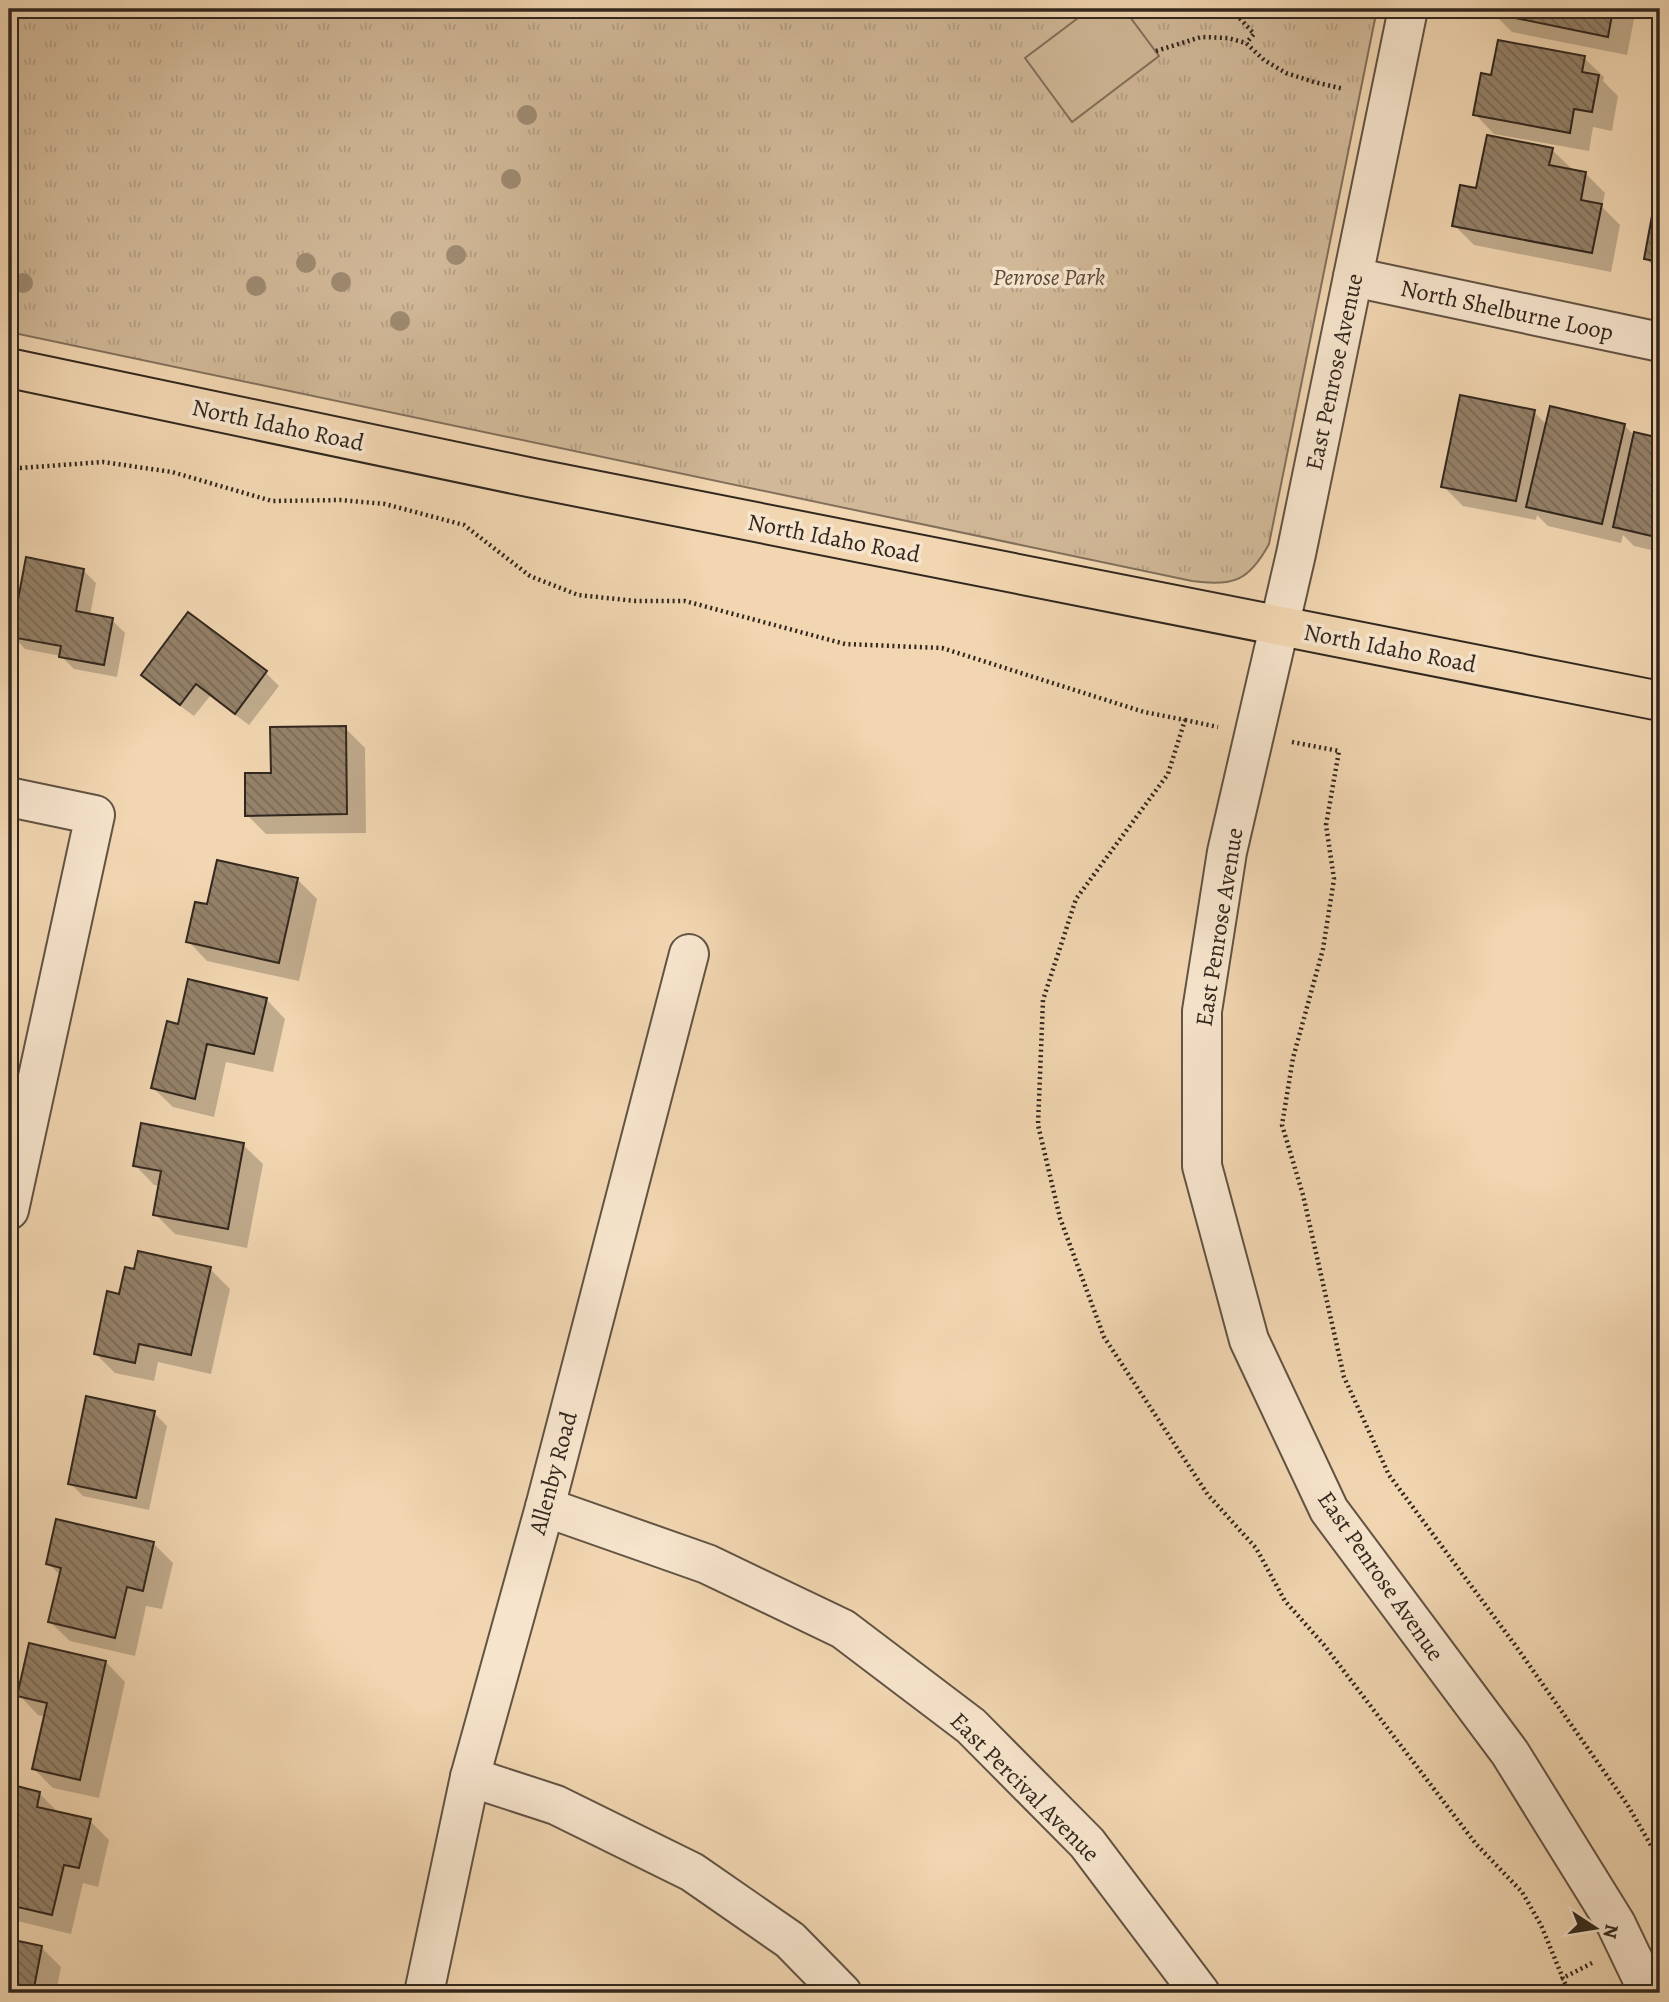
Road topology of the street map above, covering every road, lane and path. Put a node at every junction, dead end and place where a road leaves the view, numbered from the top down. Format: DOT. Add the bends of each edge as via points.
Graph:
graph roads {
  1 [pos="1234,9"];
  2 [pos="1408,9"];
  3 [pos="1246,43"];
  4 [pos="1156,51"];
  5 [pos="1344,89"];
  6 [pos="1353,277"];
  7 [pos="1660,342"];
  8 [pos="9,368"];
  9 [pos="9,467"];
  10 [pos="1278,626"];
  11 [pos="1660,701"];
  12 [pos="1339,751"];
  13 [pos="9,797"];
  14 [pos="689,954"];
  15 [pos="9,1210"];
  16 [pos="545,1507"];
  17 [pos="470,1777"];
  18 [pos="1660,1867"];
  19 [pos="424,1993"];
  20 [pos="842,1993"];
  21 [pos="1200,1993"];
  22 [pos="1569,1993"];
  23 [pos="1649,1993"];
  1 -- 3 [label="path" via="1254,34"];
  2 -- 6 [label="street, East Penrose Avenue"];
  3 -- 4 [label="path" via="1201,37"];
  3 -- 5 [label="path" via="1286,73"];
  6 -- 7 [label="street, North Shelburne Loop"];
  6 -- 10 [label="street, East Penrose Avenue"];
  8 -- 10 [label="main road, North Idaho Road"];
  9 -- 22 [label="path" via="103,462 172,472 272,501 385,504 464,525 530,576 578,595 685,601 845,644 942,648 1144,712 1185,720 1168,774 1076,899 1043,1000 1038,1125 1060,1218 1104,1337 1126,1371 1208,1495 1255,1548 1285,1601 1324,1645 1475,1844 1522,1892"];
  10 -- 11 [label="main road, North Idaho Road"];
  10 -- 23 [label="street, East Penrose Avenue" via="1227,852 1202,1011 1202,1166 1249,1340 1329,1510 1510,1753 1616,1924"];
  12 -- 18 [label="path" via="1326,825 1334,878 1282,1125 1303,1195 1344,1377 1389,1475 1626,1804"];
  13 -- 15 [label="street" via="95,816"];
  14 -- 16 [label="street, Allenby Road"];
  16 -- 17 [label="street, Allenby Road"];
  16 -- 21 [label="street, East Percival Avenue" via="708,1564 843,1629 971,1726 1087,1843"];
  17 -- 19 [label="street, Allenby Road"];
  17 -- 20 [label="street" via="556,1805 692,1871 790,1940"];
}
